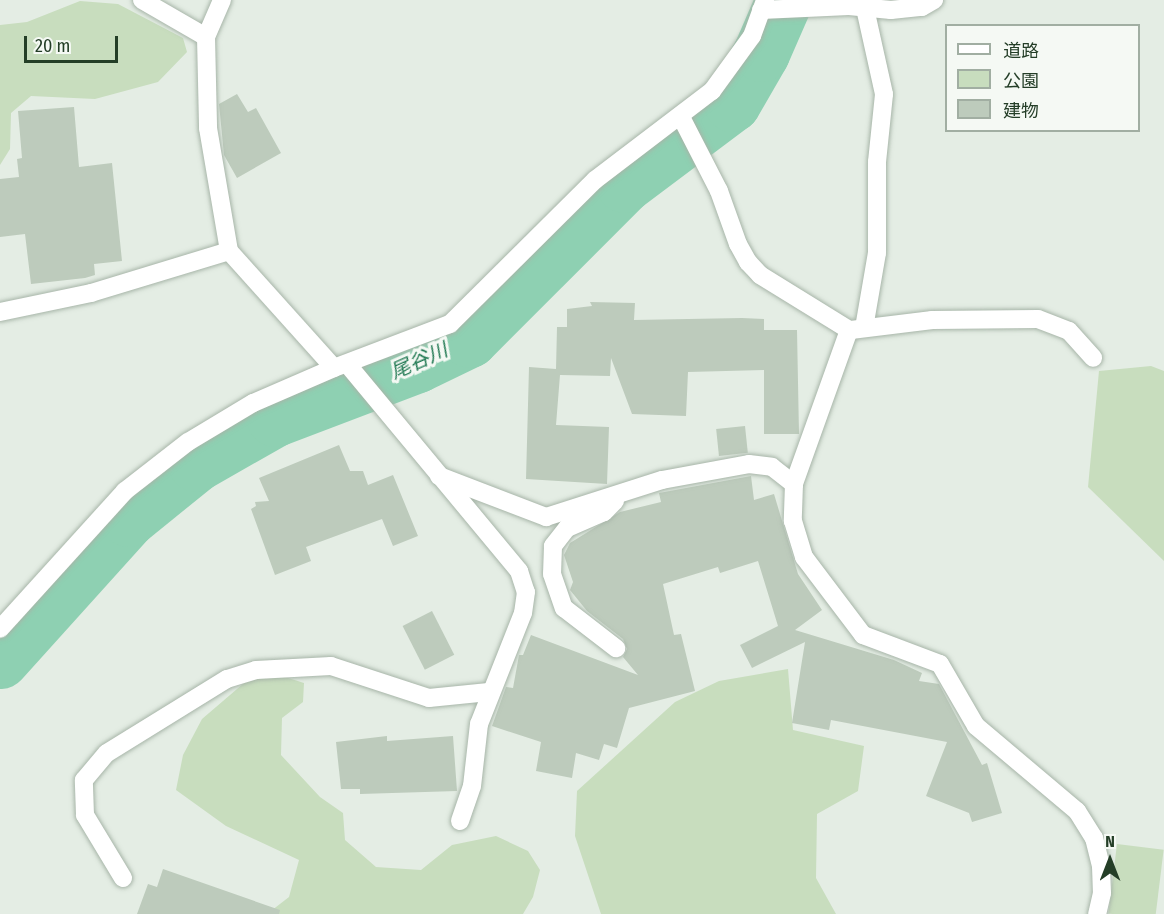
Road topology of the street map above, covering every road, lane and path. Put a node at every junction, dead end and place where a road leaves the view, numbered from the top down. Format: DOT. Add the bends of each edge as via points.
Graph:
graph roads {
  1 [pos="142,0"];
  2 [pos="222,0"];
  3 [pos="934,0"];
  4 [pos="763,5"];
  5 [pos="865,8"];
  6 [pos="206,37"];
  7 [pos="681,117"];
  8 [pos="229,251"];
  9 [pos="0,312"];
  10 [pos="857,329"];
  11 [pos="1093,358"];
  12 [pos="341,366"];
  13 [pos="437,475"];
  14 [pos="794,484"];
  15 [pos="623,493"];
  16 [pos="0,629"];
  17 [pos="616,648"];
  18 [pos="489,692"];
  19 [pos="460,821"];
  20 [pos="123,878"];
  21 [pos="1097,914"];
  1 -- 6 [label="street"];
  2 -- 6 [label="street"];
  3 -- 5 [label="street" via="922,6 891,10"];
  4 -- 5 [label="street"];
  4 -- 7 [label="street" via="752,36 712,91"];
  5 -- 10 [label="street" via="884,94 876,162 877,253"];
  6 -- 8 [label="street" via="208,128"];
  7 -- 10 [label="street" via="719,191 748,262 760,275"];
  7 -- 12 [label="street" via="595,180 450,324"];
  8 -- 9 [label="street" via="91,293"];
  8 -- 12 [label="street"];
  10 -- 11 [label="street" via="932,320 1038,319 1069,331"];
  10 -- 14 [label="street"];
  12 -- 13 [label="street"];
  12 -- 16 [label="street" via="253,403 188,442 124,491"];
  13 -- 15 [label="street" via="546,517"];
  13 -- 18 [label="street" via="519,571 526,592 523,613"];
  14 -- 15 [label="street" via="772,467 749,464 662,480"];
  14 -- 21 [label="street" via="793,521 804,557 863,635 940,664 976,726 1077,811 1094,838 1101,866 1102,893"];
  15 -- 17 [label="street" via="604,512 567,528 553,546 552,574 564,608"];
  18 -- 19 [label="street" via="474,753 472,786"];
  18 -- 20 [label="street" via="429,699 331,666 256,670 227,679 107,753 84,780 85,814"];
}
